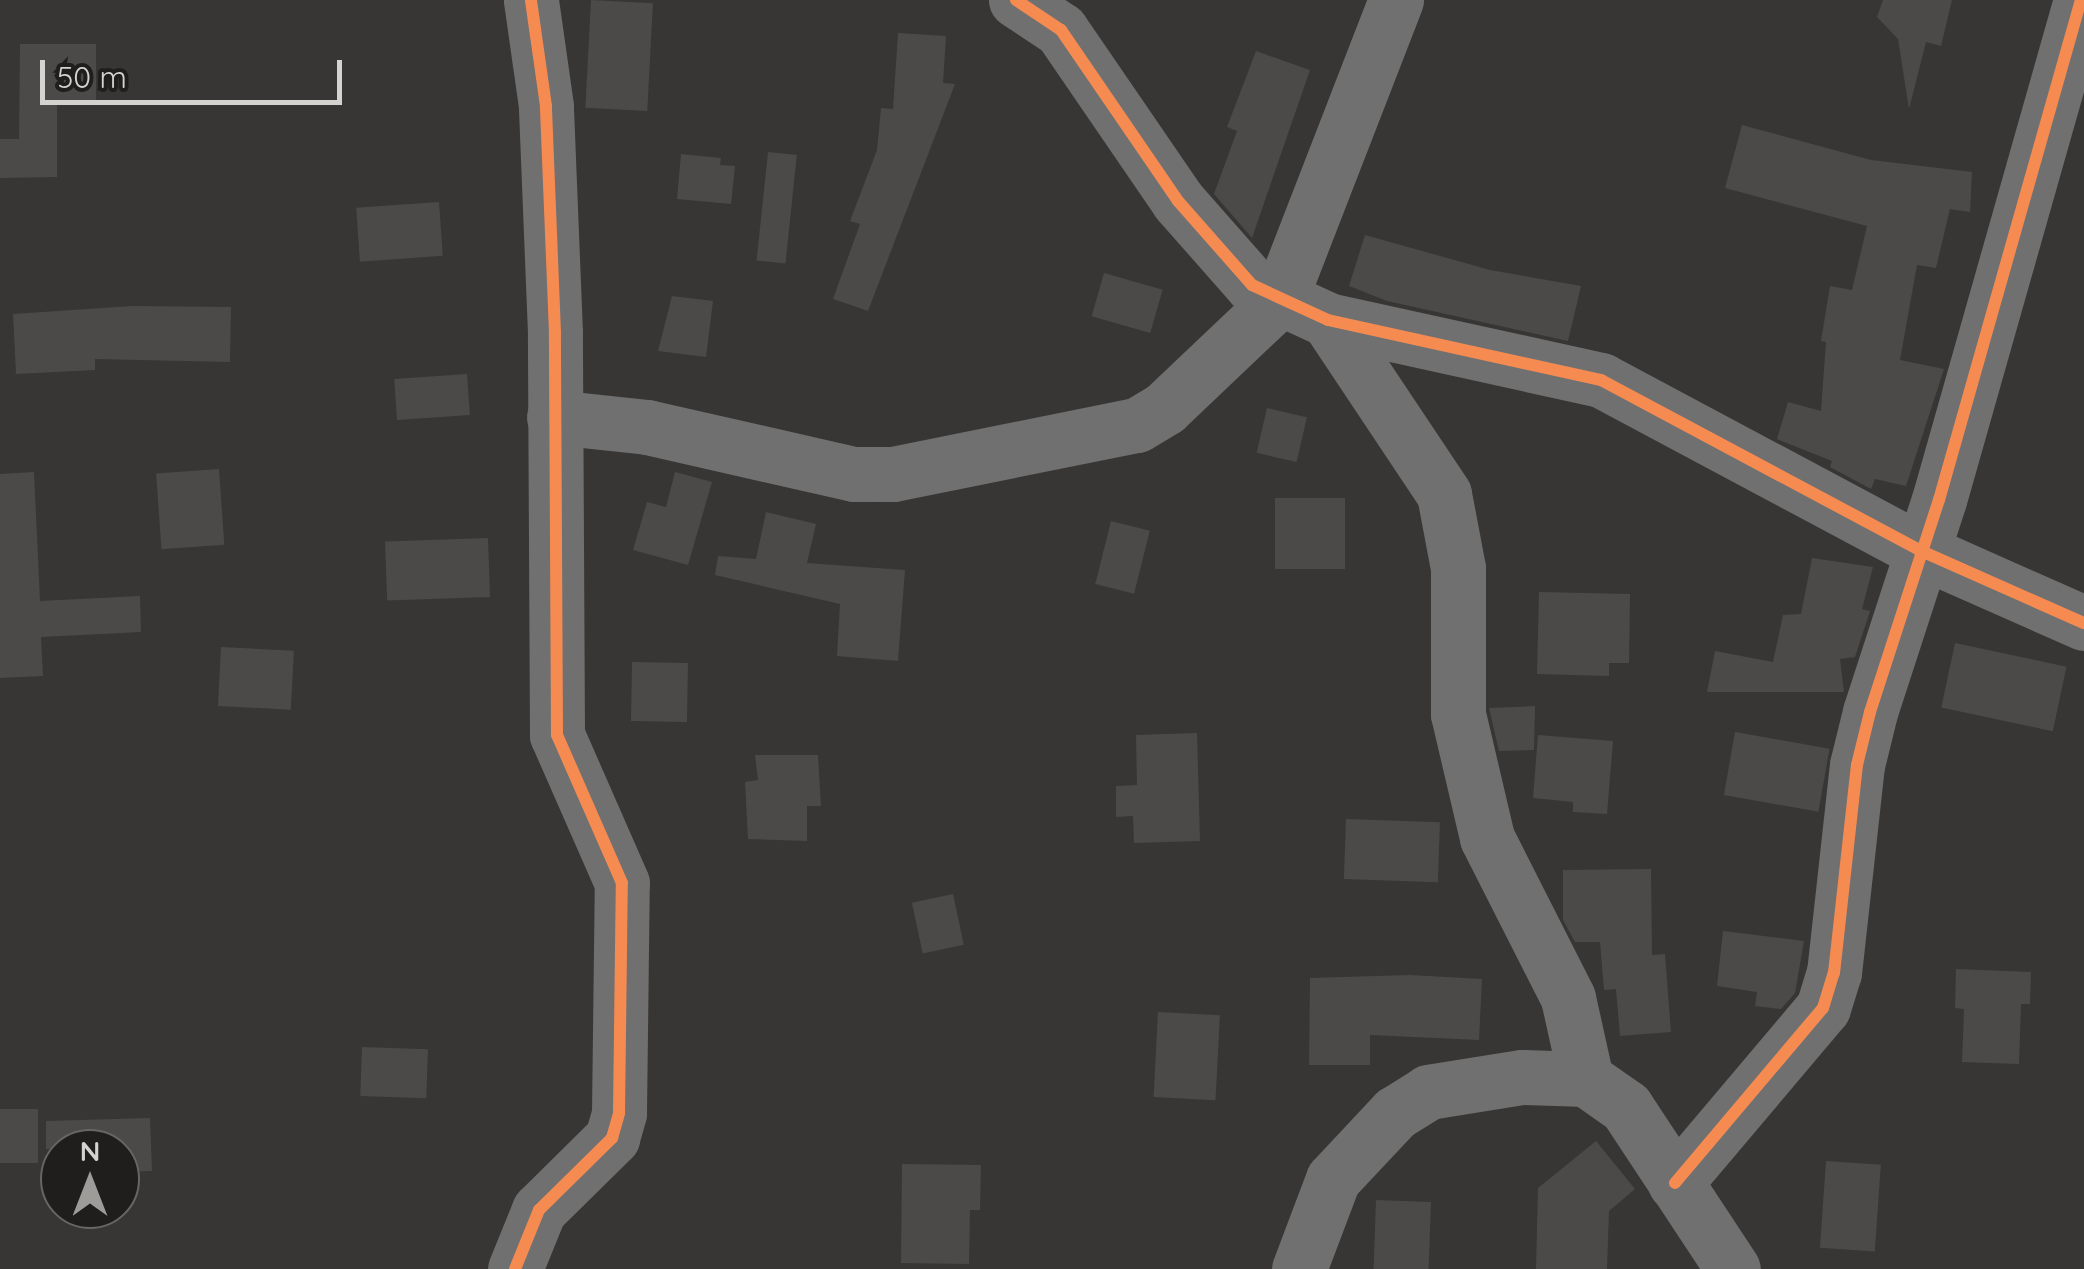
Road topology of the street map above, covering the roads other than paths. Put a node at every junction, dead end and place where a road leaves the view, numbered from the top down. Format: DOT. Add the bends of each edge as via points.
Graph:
graph roads {
  1 [pos="531,0"];
  2 [pos="1016,0"];
  3 [pos="1396,0"];
  4 [pos="2081,0"];
  5 [pos="1304,310"];
  6 [pos="554,417"];
  7 [pos="1919,550"];
  8 [pos="2084,624"];
  9 [pos="1586,1079"];
  10 [pos="1675,1183"];
  11 [pos="515,1269"];
  12 [pos="1298,1269"];
  13 [pos="1733,1269"];
  1 -- 6 [label="street" via="546,106"];
  2 -- 5 [label="street" via="1061,30 1178,201 1252,285"];
  3 -- 5 [label="street"];
  4 -- 7 [label="street" via="1939,500"];
  5 -- 6 [label="street" via="1136,425 892,474 854,474 648,427"];
  5 -- 7 [label="street" via="1602,380"];
  5 -- 9 [label="street" via="1444,494 1458,568 1458,714 1487,838 1568,998"];
  6 -- 11 [label="street" via="557,735 622,884 619,1113 612,1138 529,1224"];
  7 -- 8 [label="street"];
  7 -- 10 [label="street" via="1857,765 1834,973 1822,1008"];
  9 -- 10 [label="street" via="1626,1107"];
  9 -- 12 [label="street" via="1470,1082 1428,1092 1396,1113 1334,1179"];
  10 -- 13 [label="street"];
}
